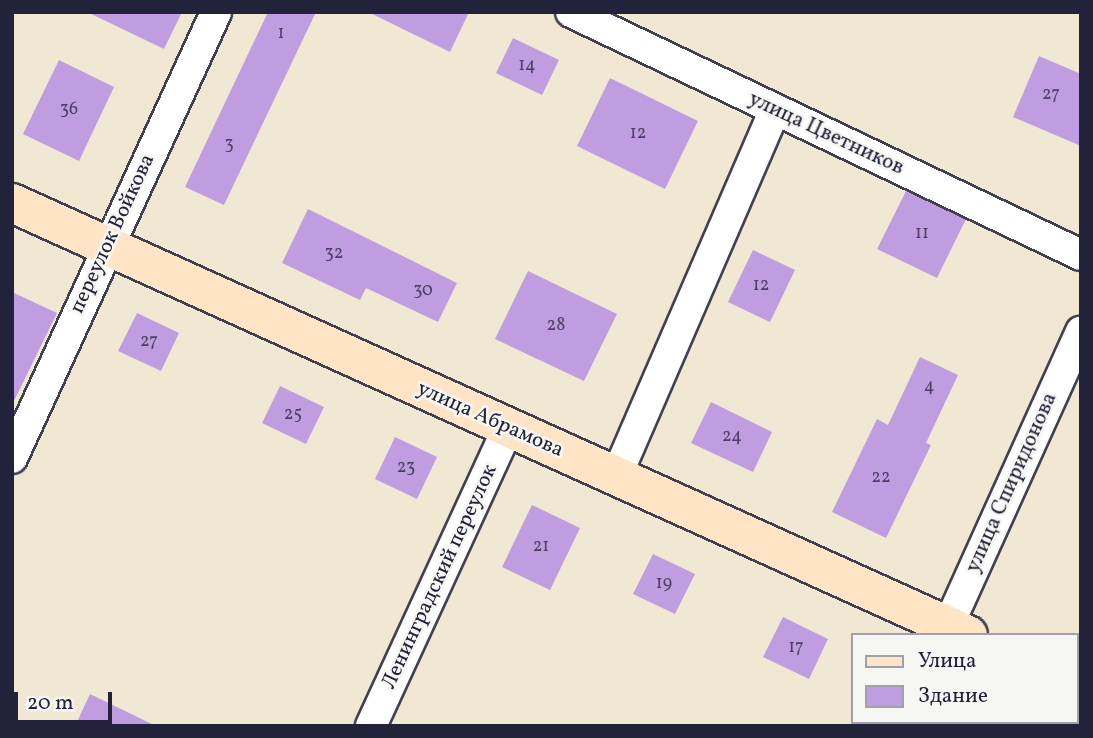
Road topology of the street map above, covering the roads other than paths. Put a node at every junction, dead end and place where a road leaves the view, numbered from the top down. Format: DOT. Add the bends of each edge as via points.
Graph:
graph roads {
  1 [pos="216,12"];
  2 [pos="571,12"];
  3 [pos="775,110"];
  4 [pos="12,203"];
  5 [pos="106,248"];
  6 [pos="1081,255"];
  7 [pos="1081,331"];
  8 [pos="508,428"];
  9 [pos="12,458"];
  10 [pos="616,477"];
  11 [pos="953,632"];
  12 [pos="371,726"];
  1 -- 5 [label="street, переулок Войкова"];
  2 -- 3 [label="street, улица Цветников"];
  3 -- 6 [label="street, улица Цветников"];
  3 -- 10 [label="street"];
  4 -- 5 [label="street, улица Абрамова"];
  5 -- 8 [label="street, улица Абрамова"];
  5 -- 9 [label="street, переулок Войкова"];
  7 -- 11 [label="street, улица Спиридонова"];
  8 -- 10 [label="street, улица Абрамова"];
  8 -- 12 [label="street, Ленинградский переулок"];
  10 -- 11 [label="street, улица Абрамова"];
}
